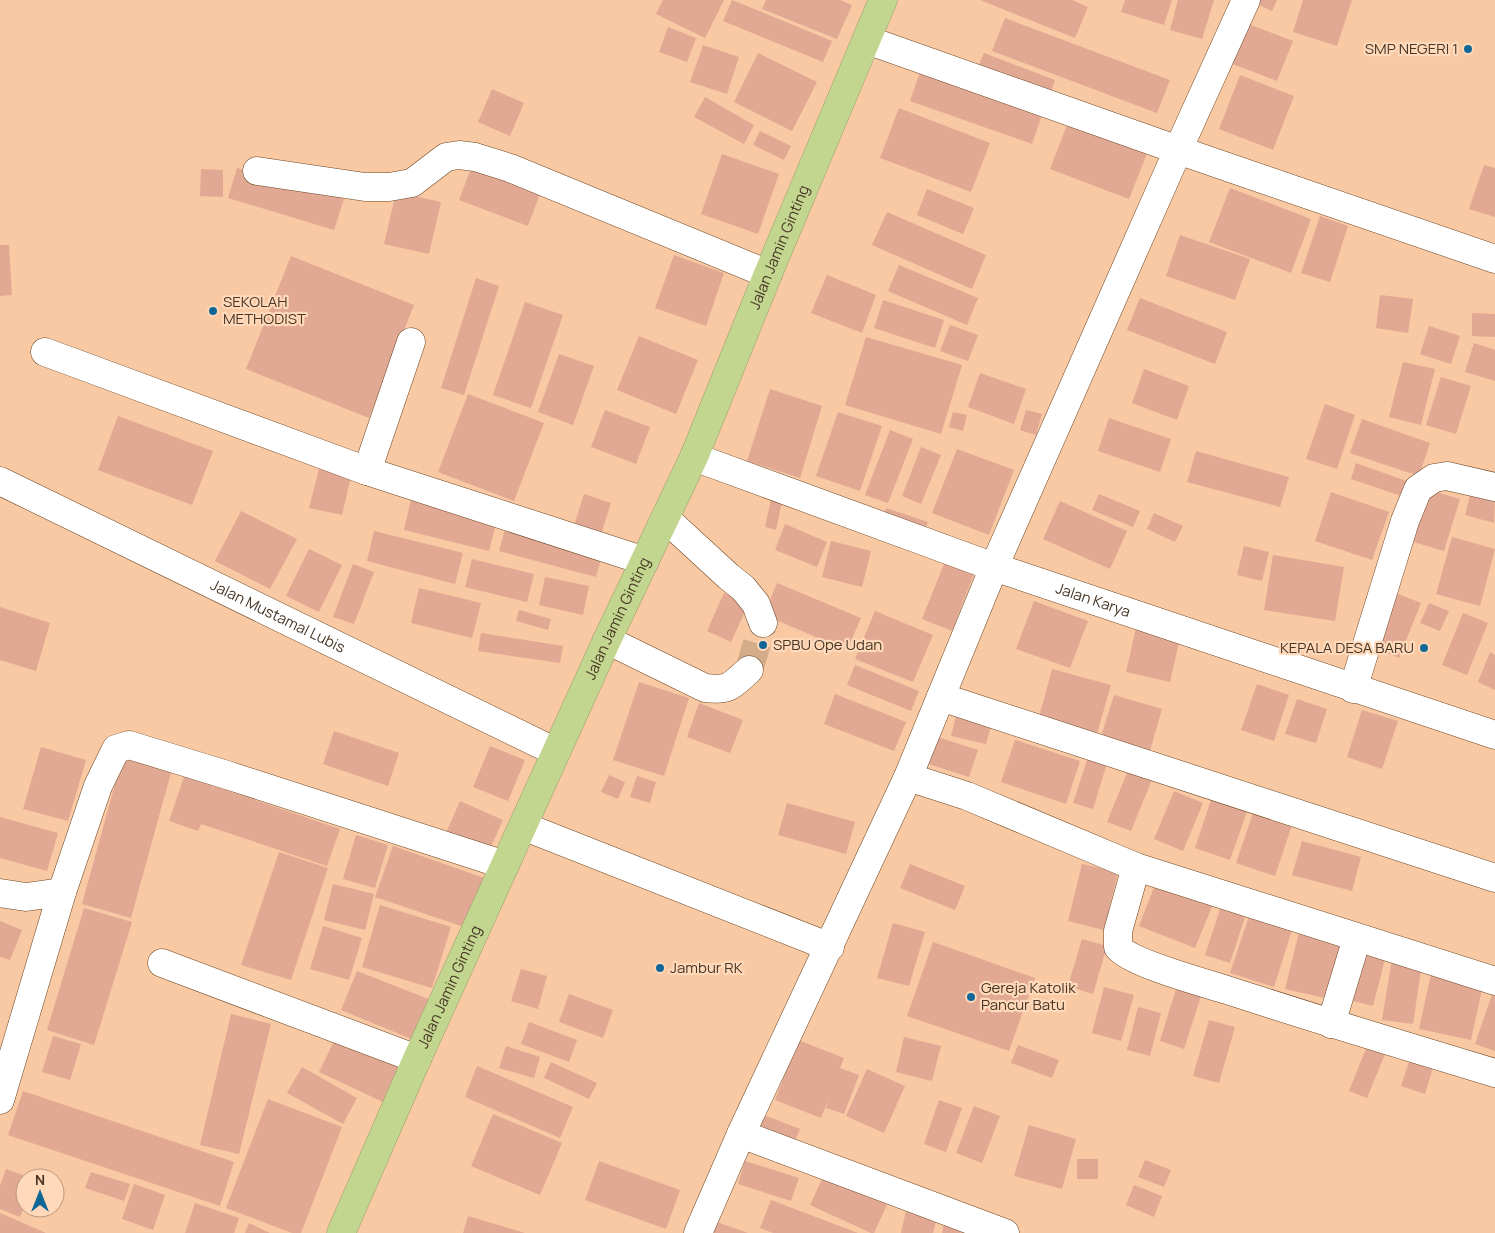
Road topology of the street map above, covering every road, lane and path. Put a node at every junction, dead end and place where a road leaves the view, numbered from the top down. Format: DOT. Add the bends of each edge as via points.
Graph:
graph roads {
  1 [pos="883,0"];
  2 [pos="1246,0"];
  3 [pos="867,40"];
  4 [pos="1178,150"];
  5 [pos="258,171"];
  6 [pos="1495,259"];
  7 [pos="768,274"];
  8 [pos="412,342"];
  9 [pos="45,352"];
  10 [pos="694,457"];
  11 [pos="366,471"];
  12 [pos="0,481"];
  13 [pos="1495,487"];
  14 [pos="664,518"];
  15 [pos="645,561"];
  16 [pos="994,567"];
  17 [pos="763,622"];
  18 [pos="607,640"];
  19 [pos="749,670"];
  20 [pos="1353,689"];
  21 [pos="940,697"];
  22 [pos="1495,735"];
  23 [pos="556,752"];
  24 [pos="908,777"];
  25 [pos="523,826"];
  26 [pos="505,865"];
  27 [pos="1136,867"];
  28 [pos="1495,878"];
  29 [pos="62,892"];
  30 [pos="0,893"];
  31 [pos="1357,938"];
  32 [pos="830,947"];
  33 [pos="162,963"];
  34 [pos="1495,981"];
  35 [pos="1331,1024"];
  36 [pos="417,1058"];
  37 [pos="1495,1073"];
  38 [pos="0,1100"];
  39 [pos="741,1134"];
  40 [pos="341,1233"];
  41 [pos="698,1233"];
  42 [pos="1005,1233"];
  1 -- 3 [label="highway, Jalan Jamin Ginting"];
  2 -- 4 [label="street"];
  3 -- 4 [label="street"];
  3 -- 7 [label="highway, Jalan Jamin Ginting"];
  4 -- 6 [label="street"];
  4 -- 16 [label="street"];
  5 -- 7 [label="street" via="365,187 390,187 412,183 446,157 475,157 510,168"];
  7 -- 10 [label="highway, Jalan Jamin Ginting"];
  8 -- 11 [label="street"];
  9 -- 11 [label="street"];
  10 -- 14 [label="highway, Jalan Jamin Ginting"];
  10 -- 16 [label="street, Jalan Karya"];
  11 -- 15 [label="street"];
  12 -- 23 [label="street, Jalan Mustamal Lubis"];
  13 -- 20 [label="street" via="1447,476 1434,478 1418,489 1404,521"];
  14 -- 15 [label="highway, Jalan Jamin Ginting"];
  14 -- 17 [label="street" via="744,588 756,604"];
  15 -- 18 [label="highway, Jalan Jamin Ginting"];
  16 -- 20 [label="street, Jalan Karya"];
  16 -- 21 [label="street"];
  18 -- 19 [label="street" via="705,688 730,688"];
  18 -- 23 [label="highway, Jalan Jamin Ginting"];
  20 -- 22 [label="street, Jalan Karya"];
  21 -- 24 [label="street"];
  21 -- 28 [label="street"];
  23 -- 25 [label="highway, Jalan Jamin Ginting"];
  24 -- 27 [label="street" via="967,796"];
  24 -- 32 [label="street"];
  25 -- 26 [label="highway, Jalan Jamin Ginting"];
  25 -- 32 [label="street"];
  26 -- 29 [label="street" via="129,745 116,749 98,786"];
  26 -- 36 [label="highway, Jalan Jamin Ginting"];
  27 -- 31 [label="street"];
  27 -- 35 [label="street" via="1118,931 1118,947 1122,952 1162,970"];
  29 -- 30 [label="street" via="26,897"];
  29 -- 38 [label="street"];
  31 -- 34 [label="street"];
  31 -- 35 [label="street"];
  32 -- 39 [label="street"];
  33 -- 36 [label="street"];
  35 -- 37 [label="street"];
  36 -- 40 [label="highway, Jalan Jamin Ginting"];
  39 -- 41 [label="street"];
  39 -- 42 [label="street"];
}
